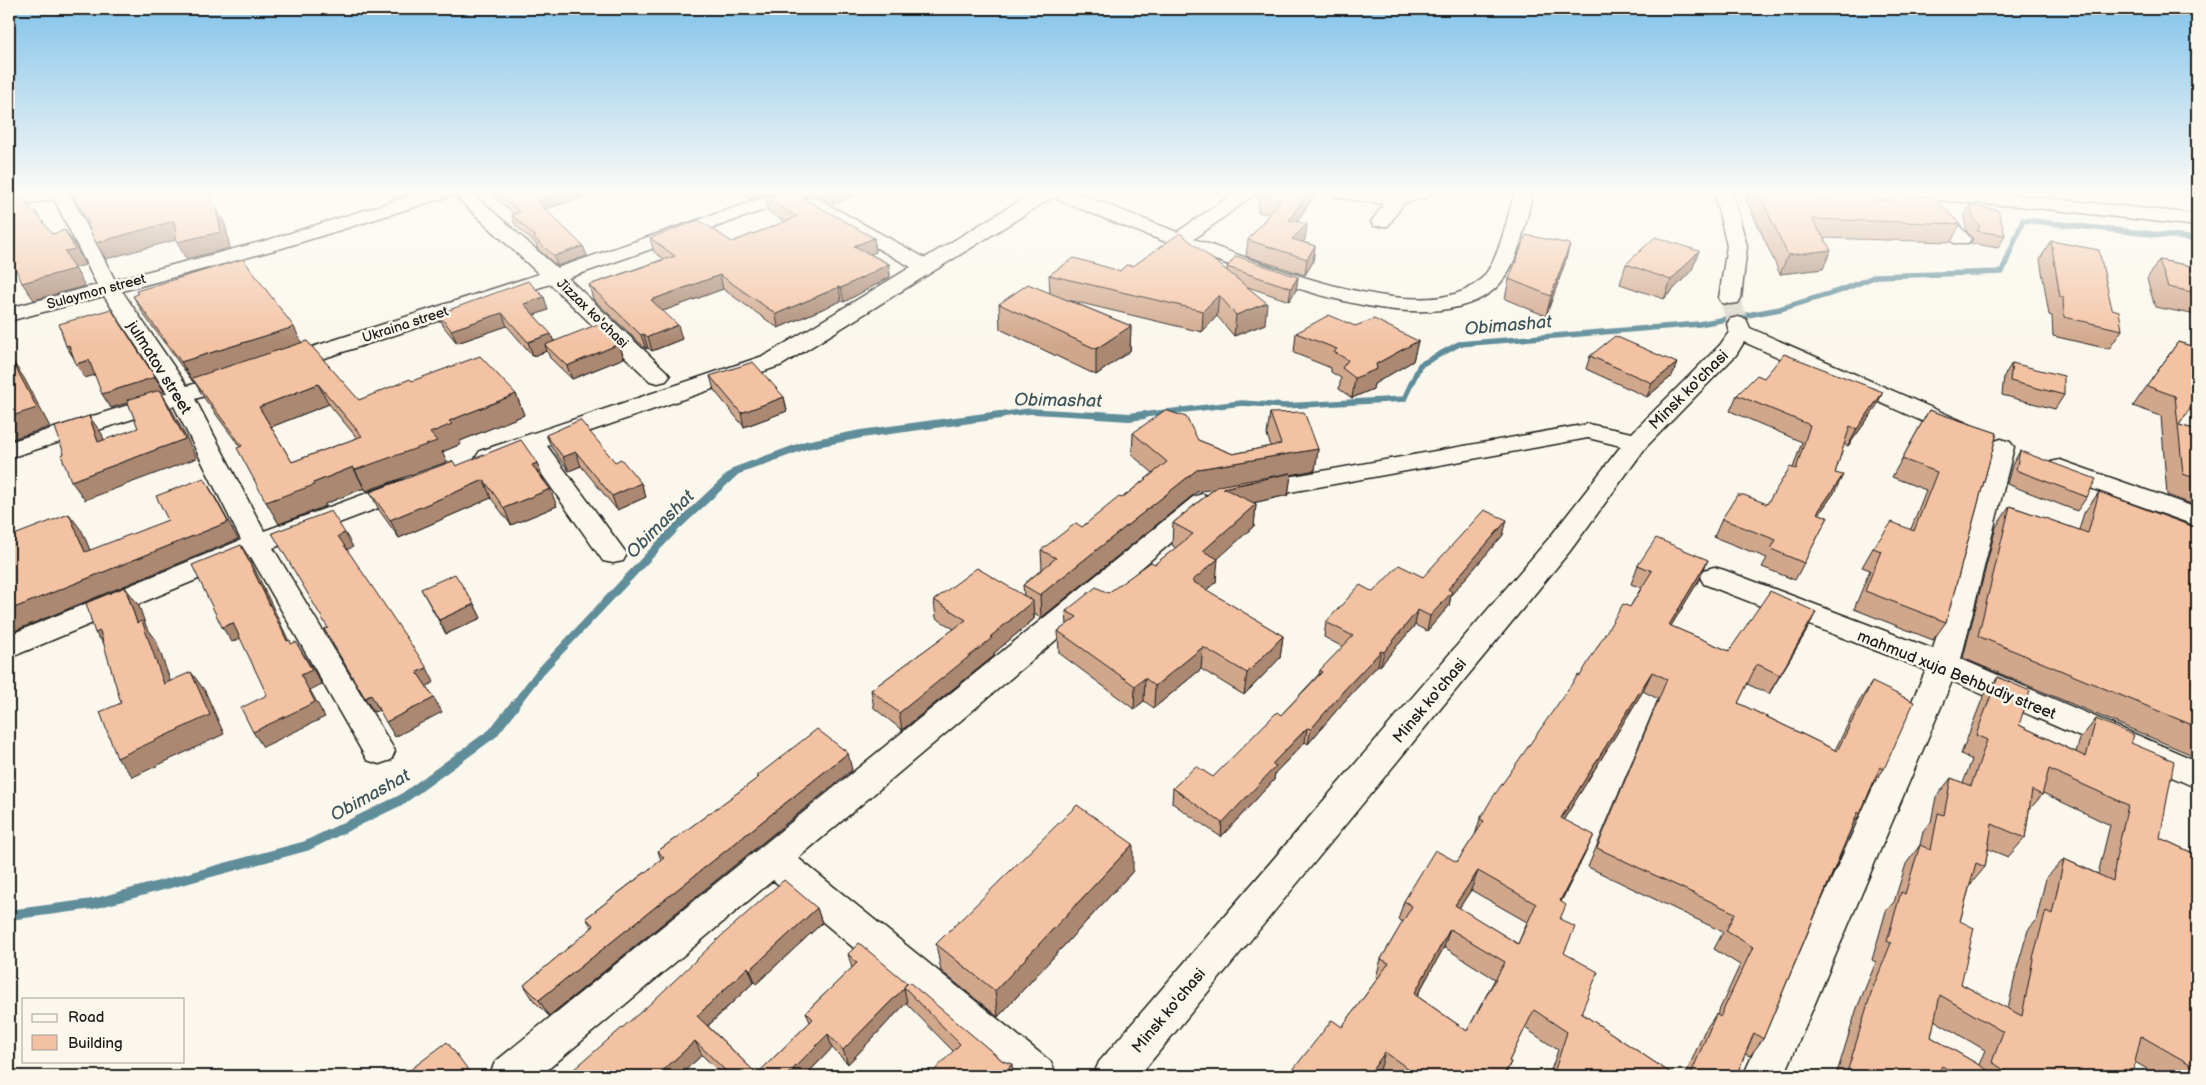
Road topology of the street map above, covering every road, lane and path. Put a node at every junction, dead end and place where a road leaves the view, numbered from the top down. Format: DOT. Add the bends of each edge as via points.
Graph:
graph roads {
  1 [pos="85,243"];
  2 [pos="279,243"];
  3 [pos="517,243"];
  4 [pos="650,243"];
  5 [pos="883,243"];
  6 [pos="965,243"];
  7 [pos="1187,243"];
  8 [pos="1508,243"];
  9 [pos="1736,243"];
  10 [pos="926,267"];
  11 [pos="554,276"];
  12 [pos="109,288"];
  13 [pos="9,315"];
  14 [pos="1736,318"];
  15 [pos="658,376"];
  16 [pos="182,397"];
  17 [pos="531,441"];
  18 [pos="1637,442"];
  19 [pos="9,450"];
  20 [pos="2020,454"];
  21 [pos="467,465"];
  22 [pos="430,479"];
  23 [pos="2197,517"];
  24 [pos="257,544"];
  25 [pos="613,554"];
  26 [pos="1714,577"];
  27 [pos="9,648"];
  28 [pos="1944,665"];
  29 [pos="379,751"];
  30 [pos="2197,775"];
  31 [pos="772,858"];
  32 [pos="510,1076"];
  33 [pos="1037,1076"];
  34 [pos="1113,1076"];
  35 [pos="1763,1076"];
  1 -- 12 [label="street, julmatov street"];
  2 -- 12 [label="street, Sulaymon street"];
  3 -- 11 [label="street, Jizzax ko'chasi"];
  4 -- 11 [label="street, Ukraina street"];
  5 -- 10 [label="street"];
  6 -- 10 [label="street"];
  7 -- 8 [label="street" via="1330,293 1391,304 1425,304 1458,299 1484,288 1498,273"];
  9 -- 14 [label="street, Minsk ko'chasi"];
  10 -- 17 [label="street" via="774,360"];
  11 -- 15 [label="street, Jizzax ko'chasi"];
  11 -- 16 [label="street, Ukraina street"];
  12 -- 13 [label="street, Sulaymon street"];
  12 -- 16 [label="street, julmatov street"];
  14 -- 18 [label="street, Minsk ko'chasi" via="1728,350"];
  14 -- 20 [label="street"];
  16 -- 19 [label="street, Ukraina street"];
  16 -- 24 [label="street, julmatov street"];
  17 -- 21 [label="street"];
  17 -- 25 [label="street"];
  18 -- 31 [label="street" via="1588,431 1207,499"];
  18 -- 34 [label="street, Minsk ko'chasi" via="1560,544"];
  20 -- 23 [label="street"];
  20 -- 28 [label="street"];
  22 -- 24 [label="street"];
  24 -- 27 [label="street"];
  24 -- 29 [label="street, julmatov street"];
  26 -- 28 [label="street, mahmud xuja Behbudiy street"];
  28 -- 30 [label="street, mahmud xuja Behbudiy street"];
  28 -- 35 [label="street"];
  31 -- 32 [label="street"];
  31 -- 33 [label="street"];
}
